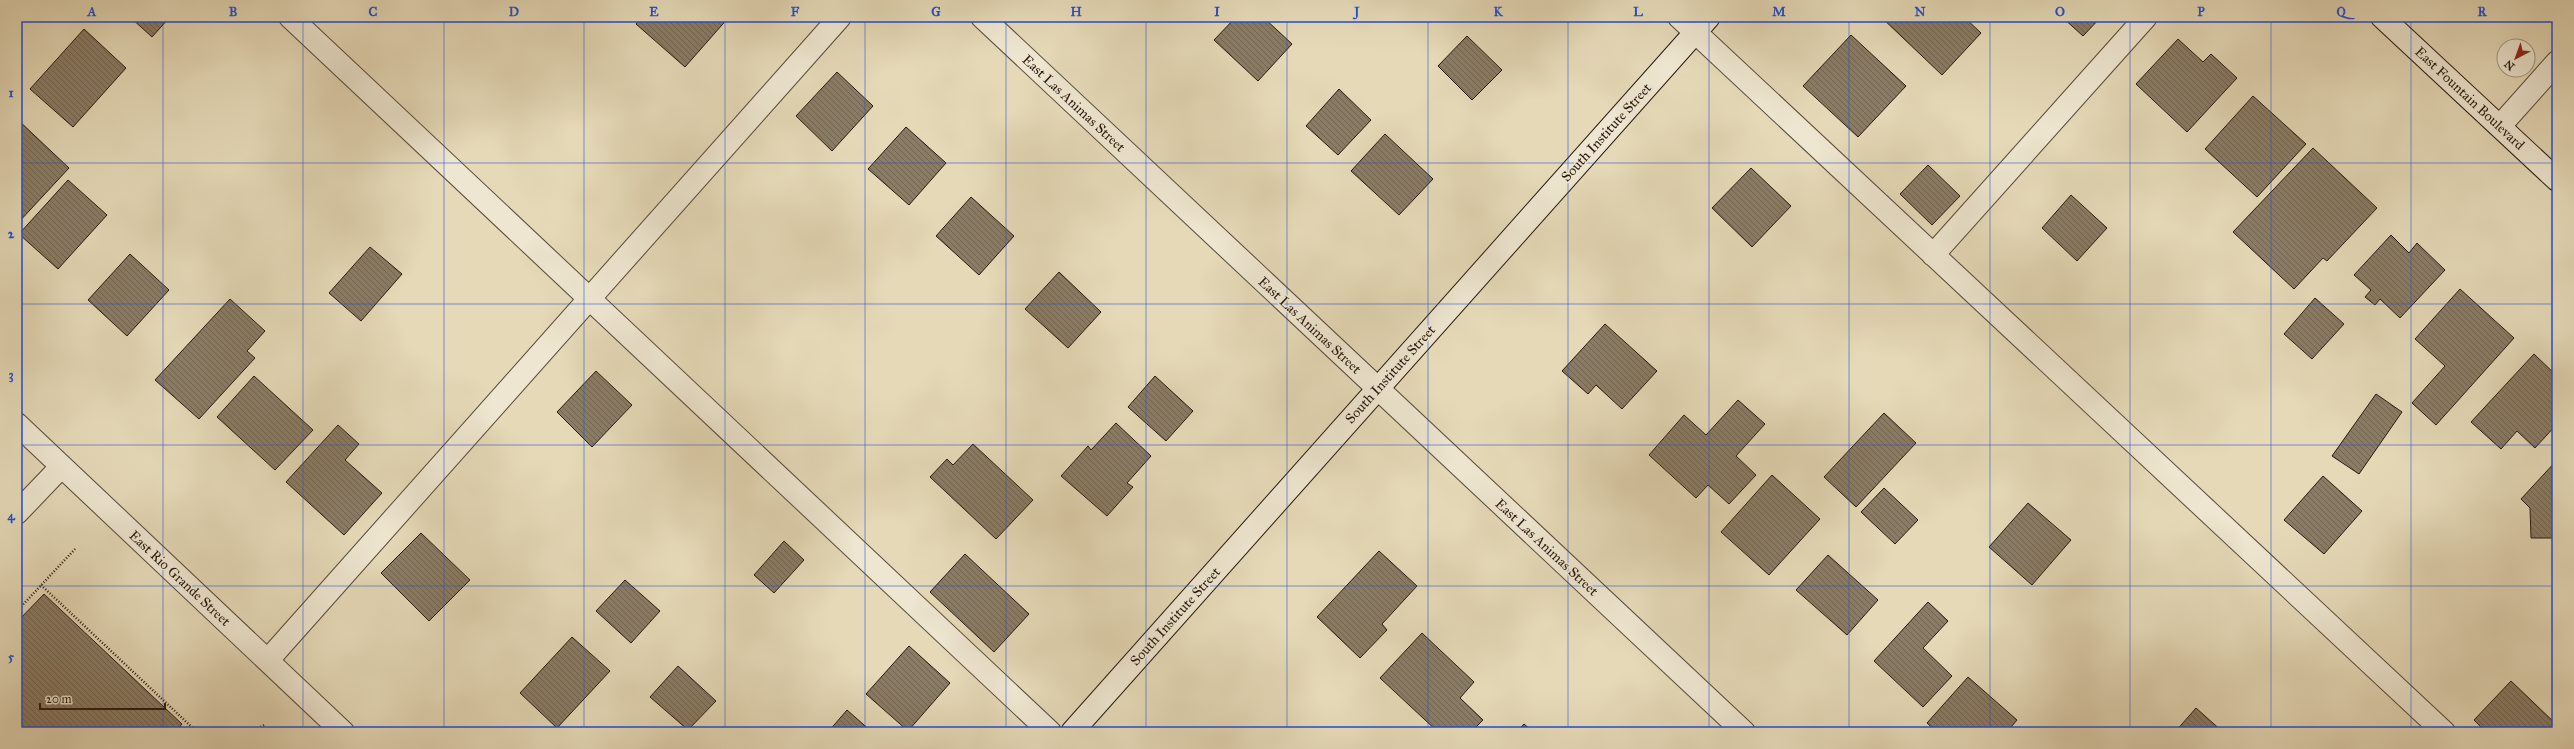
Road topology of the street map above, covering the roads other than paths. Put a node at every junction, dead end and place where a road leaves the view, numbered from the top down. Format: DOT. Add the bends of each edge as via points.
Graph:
graph roads {
  1 [pos="290,17"];
  2 [pos="840,17"];
  3 [pos="982,17"];
  4 [pos="1679,17"];
  5 [pos="2146,17"];
  6 [pos="2382,17"];
  7 [pos="1702,25"];
  8 [pos="2557,62"];
  9 [pos="2500,126"];
  10 [pos="2557,180"];
  11 [pos="1933,255"];
  12 [pos="589,297"];
  13 [pos="1377,388"];
  14 [pos="17,424"];
  15 [pos="61,467"];
  16 [pos="17,513"];
  17 [pos="268,660"];
  18 [pos="343,732"];
  19 [pos="1050,732"];
  20 [pos="1072,732"];
  21 [pos="1744,732"];
  22 [pos="2444,732"];
  1 -- 12 [label="street"];
  2 -- 12 [label="street"];
  3 -- 13 [label="street, East Las Animas Street"];
  4 -- 7 [label="street"];
  5 -- 11 [label="street"];
  6 -- 9 [label="street, East Fountain Boulevard"];
  7 -- 11 [label="street"];
  7 -- 13 [label="street, South Institute Street"];
  8 -- 9 [label="street"];
  9 -- 10 [label="street, East Fountain Boulevard"];
  11 -- 22 [label="street"];
  12 -- 17 [label="street"];
  12 -- 19 [label="street"];
  13 -- 20 [label="street, South Institute Street"];
  13 -- 21 [label="street, East Las Animas Street"];
  14 -- 15 [label="street, East Rio Grande Street"];
  15 -- 16 [label="street"];
  15 -- 17 [label="street, East Rio Grande Street"];
  17 -- 18 [label="street, East Rio Grande Street"];
}
